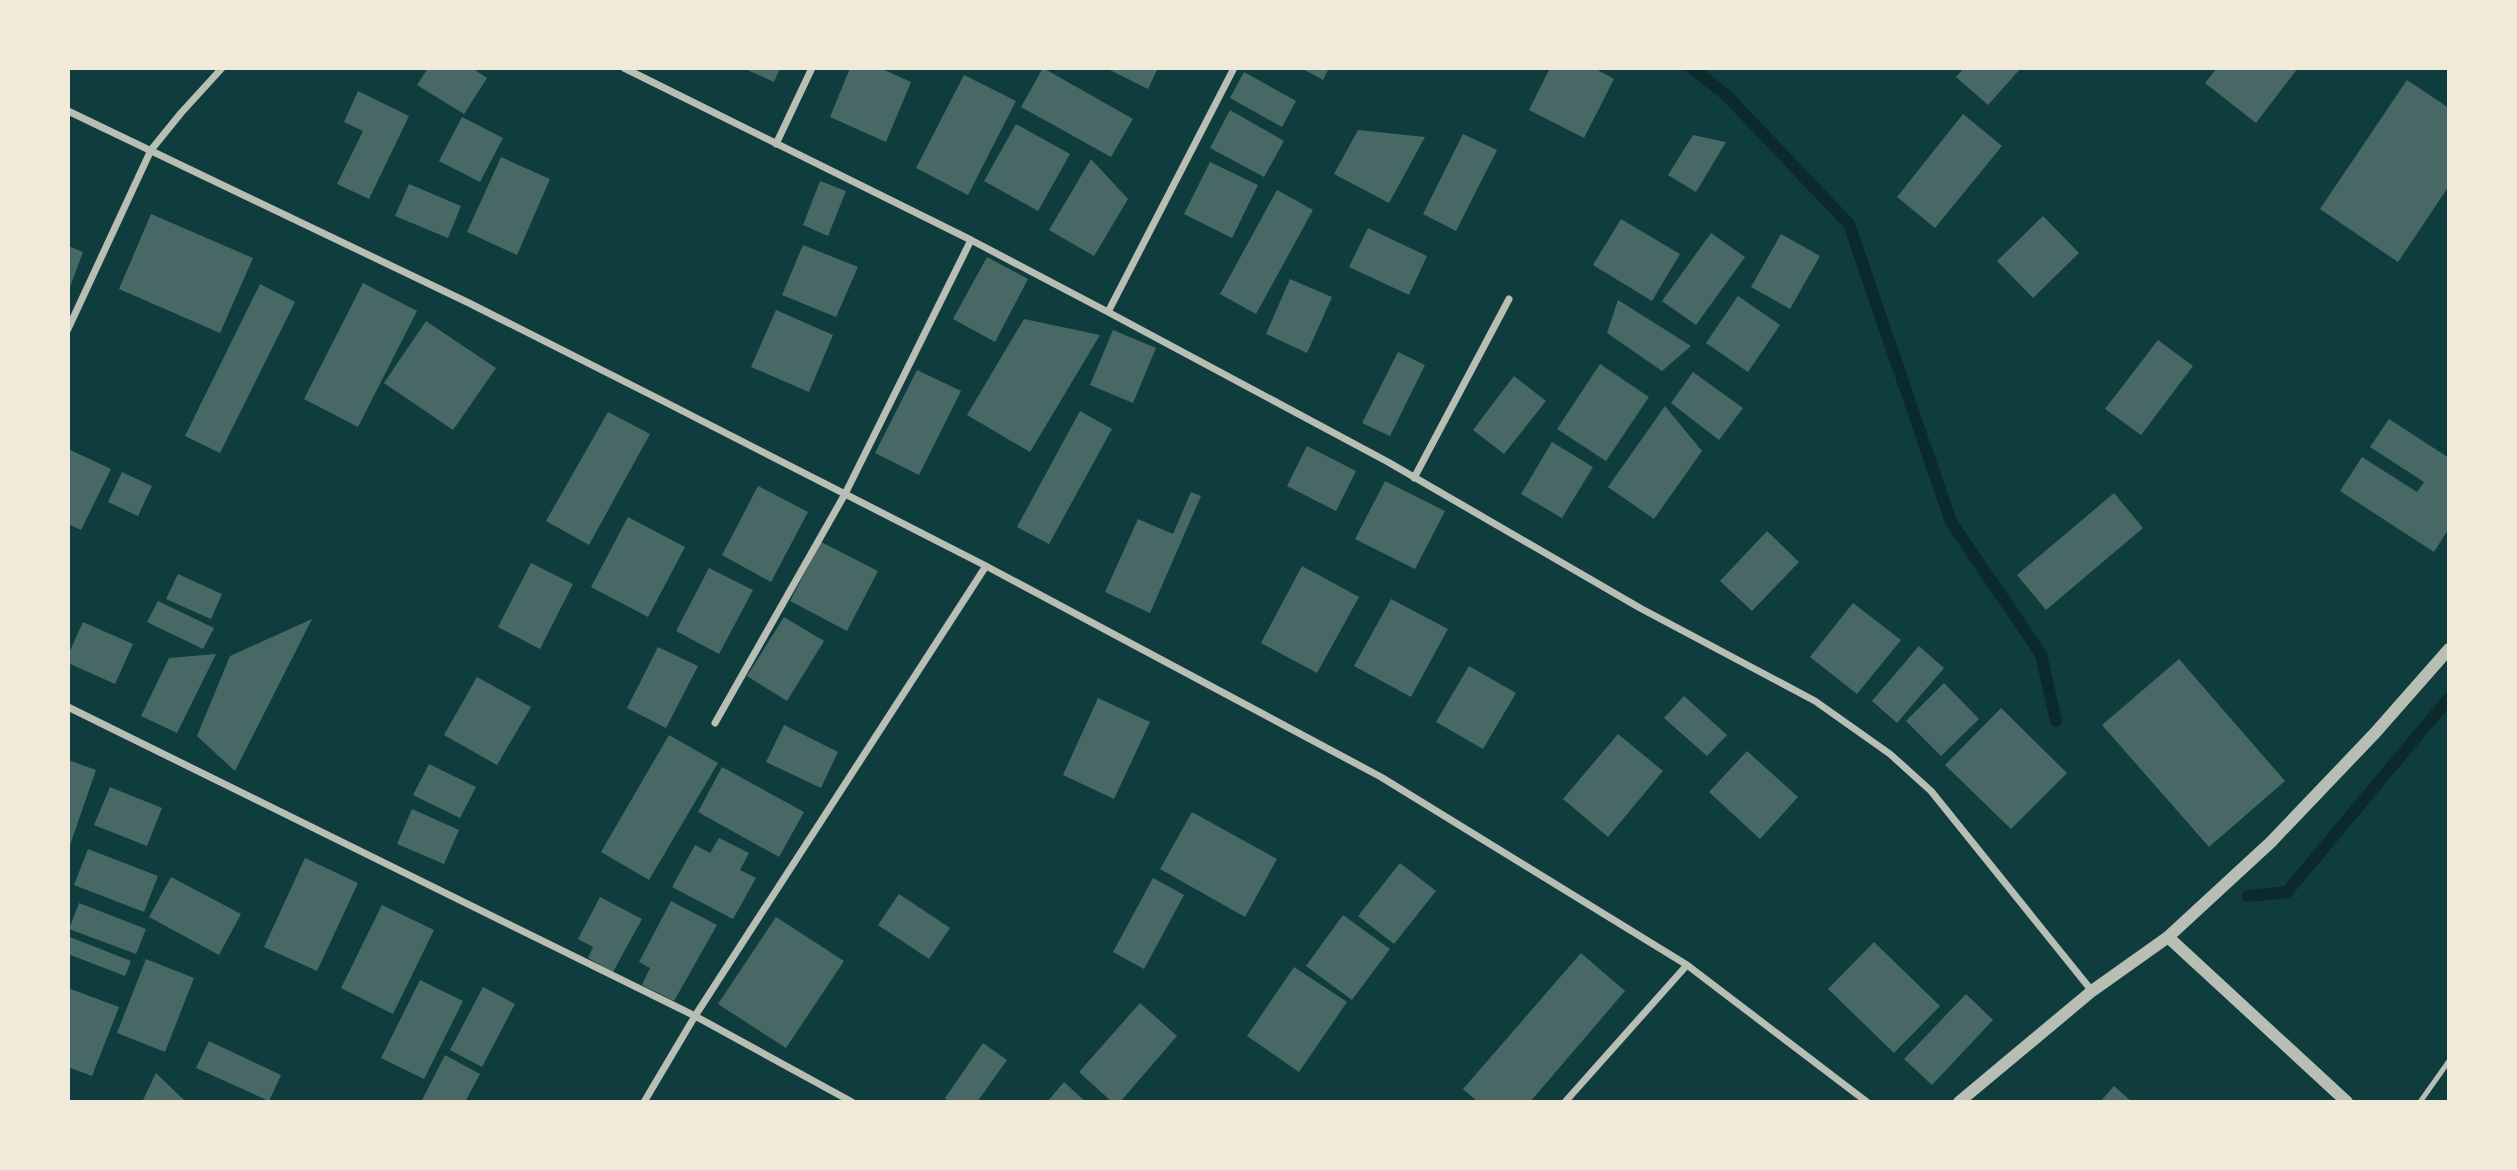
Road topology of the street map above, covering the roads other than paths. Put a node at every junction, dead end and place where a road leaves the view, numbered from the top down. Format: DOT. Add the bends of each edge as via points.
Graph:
graph roads {
  1 [pos="222,68"];
  2 [pos="624,68"];
  3 [pos="812,68"];
  4 [pos="1234,68"];
  5 [pos="68,111"];
  6 [pos="776,144"];
  7 [pos="151,150"];
  8 [pos="971,240"];
  9 [pos="1509,299"];
  10 [pos="1108,313"];
  11 [pos="68,329"];
  12 [pos="1414,478"];
  13 [pos="845,494"];
  14 [pos="986,566"];
  15 [pos="2449,649"];
  16 [pos="68,707"];
  17 [pos="715,723"];
  18 [pos="2168,937"];
  19 [pos="1687,965"];
  20 [pos="2092,990"];
  21 [pos="695,1016"];
  22 [pos="2449,1061"];
  23 [pos="644,1102"];
  24 [pos="852,1102"];
  25 [pos="1565,1102"];
  26 [pos="1867,1102"];
  27 [pos="1959,1102"];
  28 [pos="2347,1102"];
  29 [pos="2420,1102"];
  1 -- 7 [label="street"];
  2 -- 6 [label="street"];
  3 -- 6 [label="street"];
  4 -- 10 [label="street"];
  5 -- 7 [label="street"];
  6 -- 8 [label="street"];
  7 -- 11 [label="street"];
  7 -- 13 [label="street" via="469,303"];
  8 -- 10 [label="street"];
  8 -- 13 [label="street"];
  9 -- 12 [label="street"];
  10 -- 12 [label="street"];
  12 -- 20 [label="street" via="1640,608 1815,701 1890,754 1931,791"];
  13 -- 14 [label="street"];
  13 -- 17 [label="street"];
  14 -- 19 [label="street" via="1381,777"];
  14 -- 21 [label="street"];
  15 -- 18 [label="street" via="2271,842"];
  16 -- 21 [label="street"];
  18 -- 20 [label="street"];
  18 -- 28 [label="street"];
  19 -- 25 [label="street"];
  19 -- 26 [label="street"];
  20 -- 27 [label="street"];
  21 -- 23 [label="street"];
  21 -- 24 [label="street"];
  22 -- 29 [label="lane"];
}
